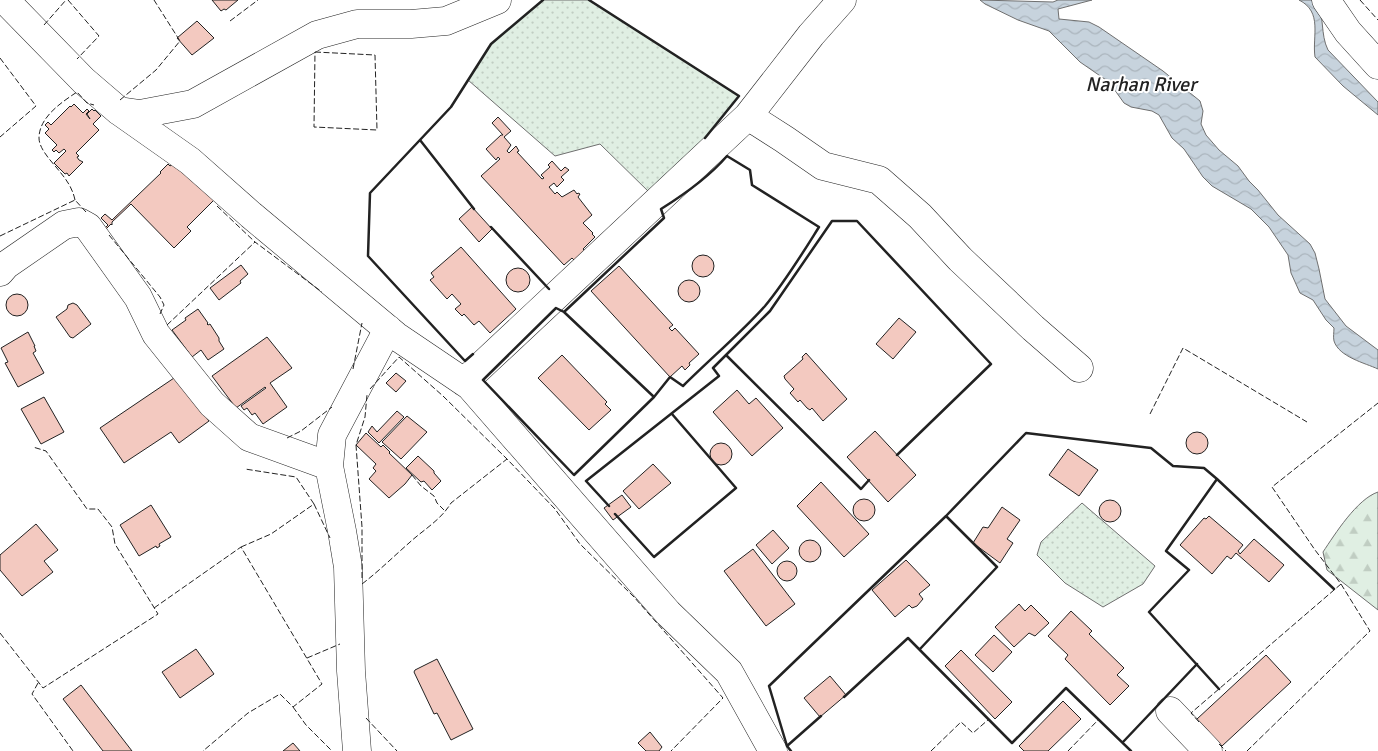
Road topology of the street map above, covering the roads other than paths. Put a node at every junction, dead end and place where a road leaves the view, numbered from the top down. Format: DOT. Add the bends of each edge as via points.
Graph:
graph roads {
  1 [pos="5,0"];
  2 [pos="497,0"];
  3 [pos="842,0"];
  4 [pos="1326,0"];
  5 [pos="1378,65"];
  6 [pos="119,112"];
  7 [pos="748,116"];
  8 [pos="0,272"];
  9 [pos="388,329"];
  10 [pos="1079,368"];
  11 [pos="464,382"];
  12 [pos="329,466"];
  13 [pos="1170,712"];
  14 [pos="768,750"];
  15 [pos="357,751"];
  16 [pos="1208,751"];
  1 -- 6 [label="street"];
  2 -- 6 [label="street" via="446,21 357,24 317,35 193,104 140,114"];
  3 -- 7 [label="street"];
  4 -- 5 [label="street" via="1348,32"];
  6 -- 9 [label="street" via="190,161"];
  7 -- 10 [label="street" via="823,166 879,180 920,216 1032,328"];
  7 -- 11 [label="street"];
  8 -- 12 [label="street" via="64,225 79,222 88,227 138,297 156,334 212,404 249,437"];
  9 -- 11 [label="street"];
  9 -- 12 [label="street" via="332,435"];
  11 -- 14 [label="street" via="668,613 729,672"];
  12 -- 15 [label="street" via="348,567"];
  13 -- 16 [label="street"];
}
